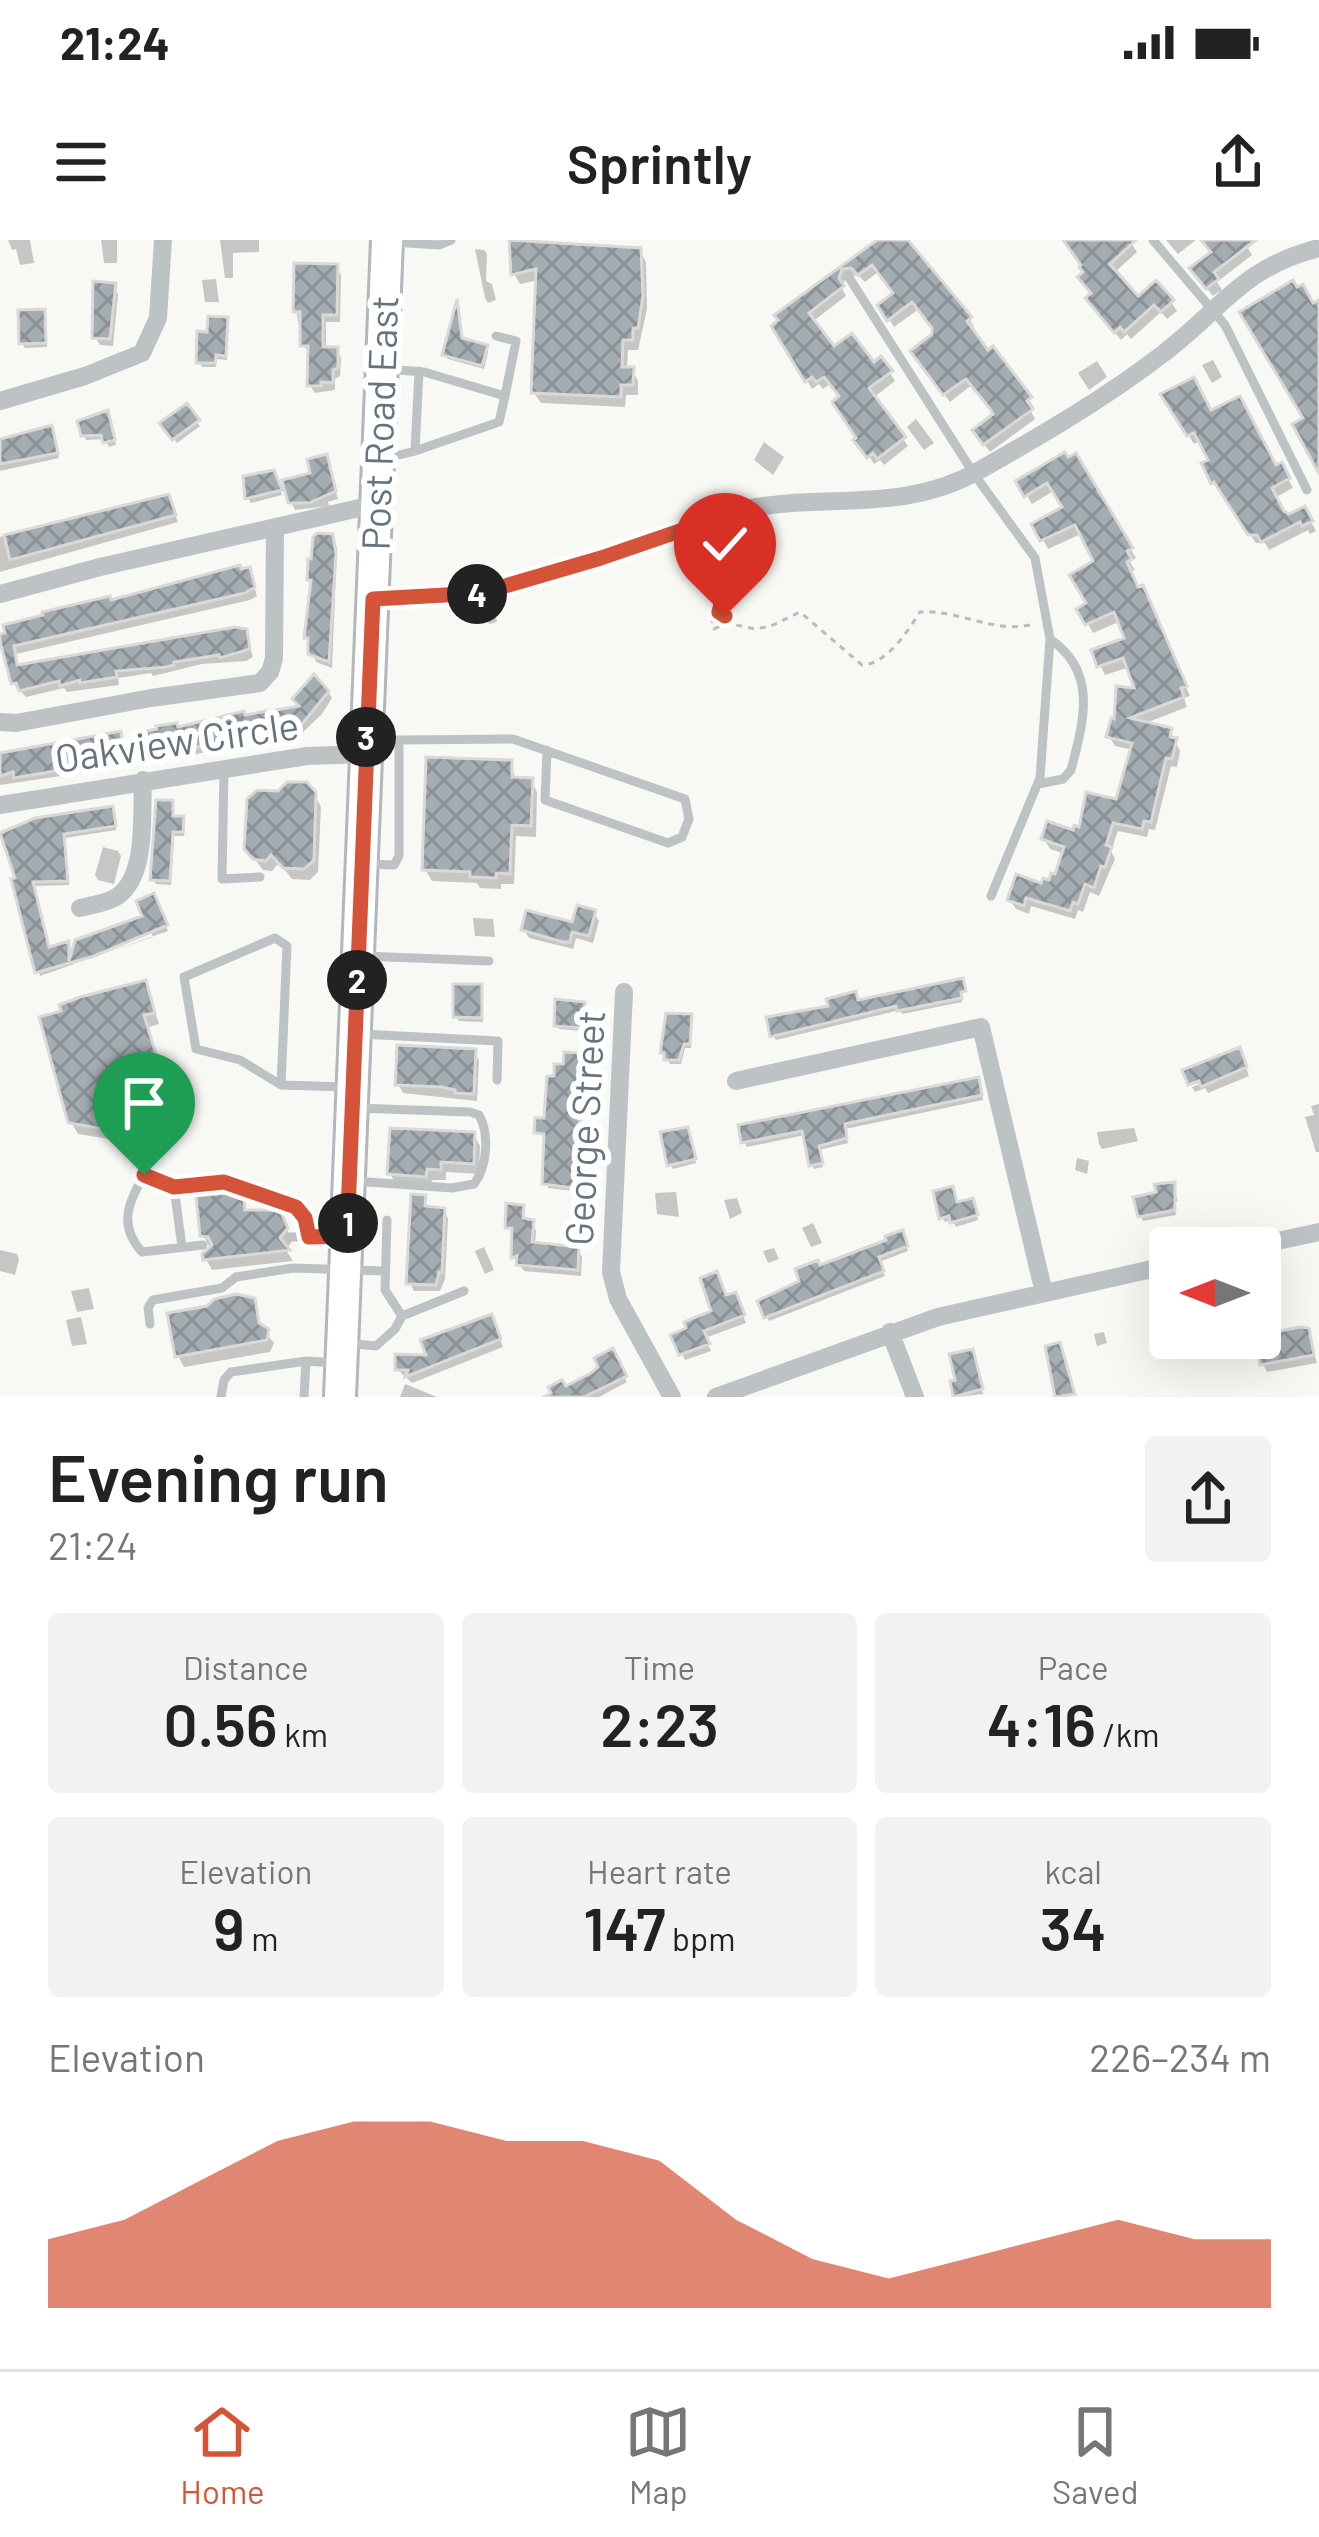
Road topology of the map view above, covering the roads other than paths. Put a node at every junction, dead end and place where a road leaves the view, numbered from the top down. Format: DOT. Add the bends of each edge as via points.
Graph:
graph roads {
  1 [pos="163,240"];
  2 [pos="451,240"];
  3 [pos="1153,240"];
  4 [pos="387,241"];
  5 [pos="1319,248"];
  6 [pos="848,276"];
  7 [pos="1211,308"];
  8 [pos="496,336"];
  9 [pos="382,368"];
  10 [pos="419,371"];
  11 [pos="505,396"];
  12 [pos="0,401"];
  13 [pos="415,451"];
  14 [pos="378,461"];
  15 [pos="974,474"];
  16 [pos="1307,490"];
  17 [pos="376,504"];
  18 [pos="275,527"];
  19 [pos="0,594"];
  20 [pos="373,599"];
  21 [pos="1050,639"];
  22 [pos="0,722"];
  23 [pos="399,740"];
  24 [pos="366,749"];
  25 [pos="547,750"];
  26 [pos="224,769"];
  27 [pos="143,780"];
  28 [pos="1037,784"];
  29 [pos="0,805"];
  30 [pos="362,863"];
  31 [pos="260,877"];
  32 [pos="991,896"];
  33 [pos="80,908"];
  34 [pos="358,955"];
  35 [pos="489,962"];
  36 [pos="624,992"];
  37 [pos="355,1034"];
  38 [pos="497,1080"];
  39 [pos="736,1081"];
  40 [pos="281,1085"];
  41 [pos="352,1098"];
  42 [pos="349,1181"];
  43 [pos="174,1187"];
  44 [pos="386,1220"];
  45 [pos="1319,1232"];
  46 [pos="347,1236"];
  47 [pos="309,1237"];
  48 [pos="289,1238"];
  49 [pos="1281,1240"];
  50 [pos="203,1245"];
  51 [pos="182,1247"];
  52 [pos="346,1270"];
  53 [pos="1149,1270"];
  54 [pos="384,1271"];
  55 [pos="464,1291"];
  56 [pos="1044,1293"];
  57 [pos="402,1316"];
  58 [pos="150,1324"];
  59 [pos="890,1331"];
  60 [pos="341,1353"];
  61 [pos="306,1361"];
  62 [pos="221,1397"];
  63 [pos="304,1397"];
  64 [pos="340,1397"];
  65 [pos="672,1397"];
  66 [pos="716,1397"];
  67 [pos="915,1397"];
  1 -- 12 [label="street" via="158,318 142,353"];
  2 -- 4 [label="lane"];
  3 -- 7 [label="lane"];
  4 -- 9 [label="main road, Post Road East"];
  5 -- 7 [label="street" via="1257,271"];
  6 -- 15 [label="lane"];
  7 -- 15 [label="street" via="1166,352"];
  7 -- 16 [label="lane"];
  8 -- 11 [label="lane" via="516,341"];
  9 -- 10 [label="lane"];
  9 -- 14 [label="main road, Post Road East"];
  10 -- 11 [label="lane"];
  10 -- 13 [label="lane"];
  11 -- 13 [label="lane" via="499,422"];
  13 -- 14 [label="lane"];
  14 -- 17 [label="main road, Post Road East"];
  15 -- 20 [label="street" via="913,495 738,511 481,593"];
  15 -- 21 [label="lane" via="1035,558"];
  17 -- 18 [label="street"];
  17 -- 20 [label="main road, Post Road East"];
  18 -- 19 [label="street"];
  18 -- 22 [label="street" via="274,658 260,683"];
  20 -- 24 [label="main road, Post Road East"];
  21 -- 28 [label="lane"];
  21 -- 28 [label="lane" via="1075,660 1084,688 1071,770"];
  23 -- 24 [label="lane"];
  23 -- 25 [label="lane" via="513,739"];
  23 -- 30 [label="lane" via="399,856 394,865"];
  24 -- 26 [label="street, Oakview Circle"];
  24 -- 30 [label="main road, Post Road East"];
  25 -- 25 [label="lane" via="685,800 682,837 668,843 545,800"];
  26 -- 27 [label="street, Oakview Circle"];
  26 -- 31 [label="lane" via="222,878"];
  27 -- 29 [label="street, Oakview Circle"];
  27 -- 33 [label="street" via="131,882 116,898"];
  28 -- 32 [label="lane"];
  30 -- 34 [label="main road, Post Road East"];
  34 -- 35 [label="lane"];
  34 -- 37 [label="main road, Post Road East"];
  36 -- 65 [label="street, George Street" via="611,1272"];
  37 -- 38 [label="lane" via="498,1041"];
  37 -- 41 [label="main road, Post Road East"];
  39 -- 56 [label="street" via="981,1027"];
  40 -- 40 [label="lane" via="287,946 275,938 184,977 196,1049 240,1060"];
  40 -- 41 [label="lane"];
  41 -- 42 [label="main road, Post Road East"];
  41 -- 42 [label="lane" via="470,1112 486,1131 479,1179 464,1188"];
  42 -- 46 [label="main road, Post Road East"];
  43 -- 47 [label="lane" via="224,1182 296,1207"];
  43 -- 51 [label="lane"];
  43 -- 51 [label="lane" via="144,1175 128,1204 130,1239 142,1252"];
  44 -- 54 [label="lane"];
  45 -- 49 [label="street"];
  46 -- 47 [label="lane"];
  46 -- 52 [label="main road, Post Road East"];
  47 -- 48 [label="lane"];
  50 -- 51 [label="lane"];
  52 -- 54 [label="lane"];
  52 -- 58 [label="lane" via="236,1277 222,1288 153,1300"];
  52 -- 60 [label="main road, Post Road East"];
  53 -- 56 [label="street"];
  54 -- 57 [label="lane" via="385,1290"];
  55 -- 57 [label="lane"];
  56 -- 59 [label="street"];
  57 -- 60 [label="lane" via="376,1346"];
  59 -- 66 [label="street"];
  59 -- 67 [label="street"];
  60 -- 61 [label="lane"];
  60 -- 64 [label="main road, Post Road East"];
  61 -- 62 [label="lane" via="231,1372"];
  61 -- 63 [label="lane"];
}
